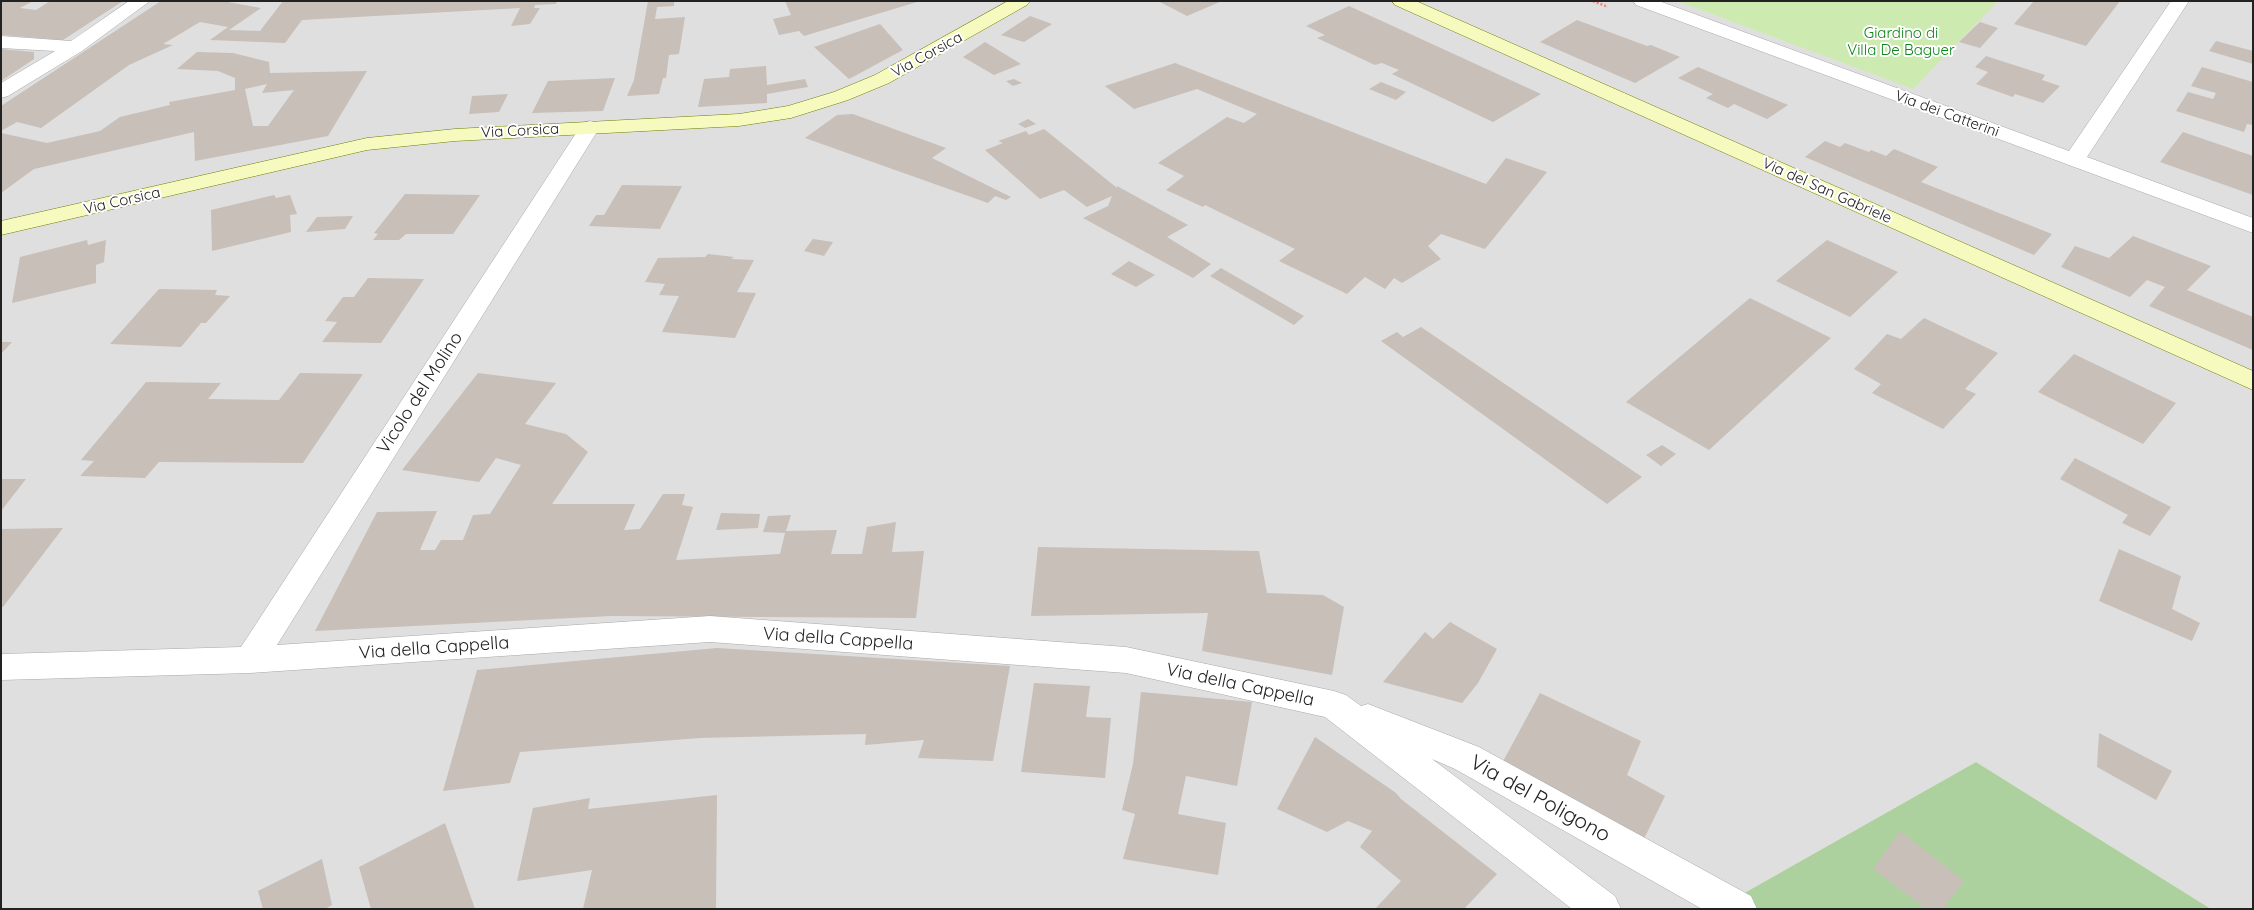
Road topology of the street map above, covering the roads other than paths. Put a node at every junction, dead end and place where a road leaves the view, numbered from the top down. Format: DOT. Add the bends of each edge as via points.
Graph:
graph roads {
  1 [pos="141,1"];
  2 [pos="1021,1"];
  3 [pos="1400,1"];
  4 [pos="1642,1"];
  5 [pos="2180,1"];
  6 [pos="1,42"];
  7 [pos="75,47"];
  8 [pos="1,92"];
  9 [pos="590,127"];
  10 [pos="2073,160"];
  11 [pos="2253,226"];
  12 [pos="1,228"];
  13 [pos="2253,381"];
  14 [pos="250,660"];
  15 [pos="1,667"];
  16 [pos="1334,705"];
  17 [pos="1602,909"];
  18 [pos="1738,909"];
  1 -- 7 [label="street"];
  2 -- 9 [label="main road, Via Corsica" via="882,80 791,112 740,120"];
  3 -- 13 [label="main road, Via del San Gabriele"];
  4 -- 10 [label="street, Via dei Catterini"];
  5 -- 10 [label="street"];
  6 -- 7 [label="street"];
  7 -- 8 [label="street"];
  9 -- 12 [label="main road, Via Corsica" via="367,144"];
  9 -- 14 [label="street, Vicolo del Molino"];
  10 -- 11 [label="street, Via dei Catterini"];
  14 -- 15 [label="street, Via della Cappella"];
  14 -- 16 [label="street, Via della Cappella" via="710,630 1126,660"];
  16 -- 17 [label="street, Via della Cappella"];
  16 -- 18 [label="street, Via del Poligono" via="1467,758"];
}
